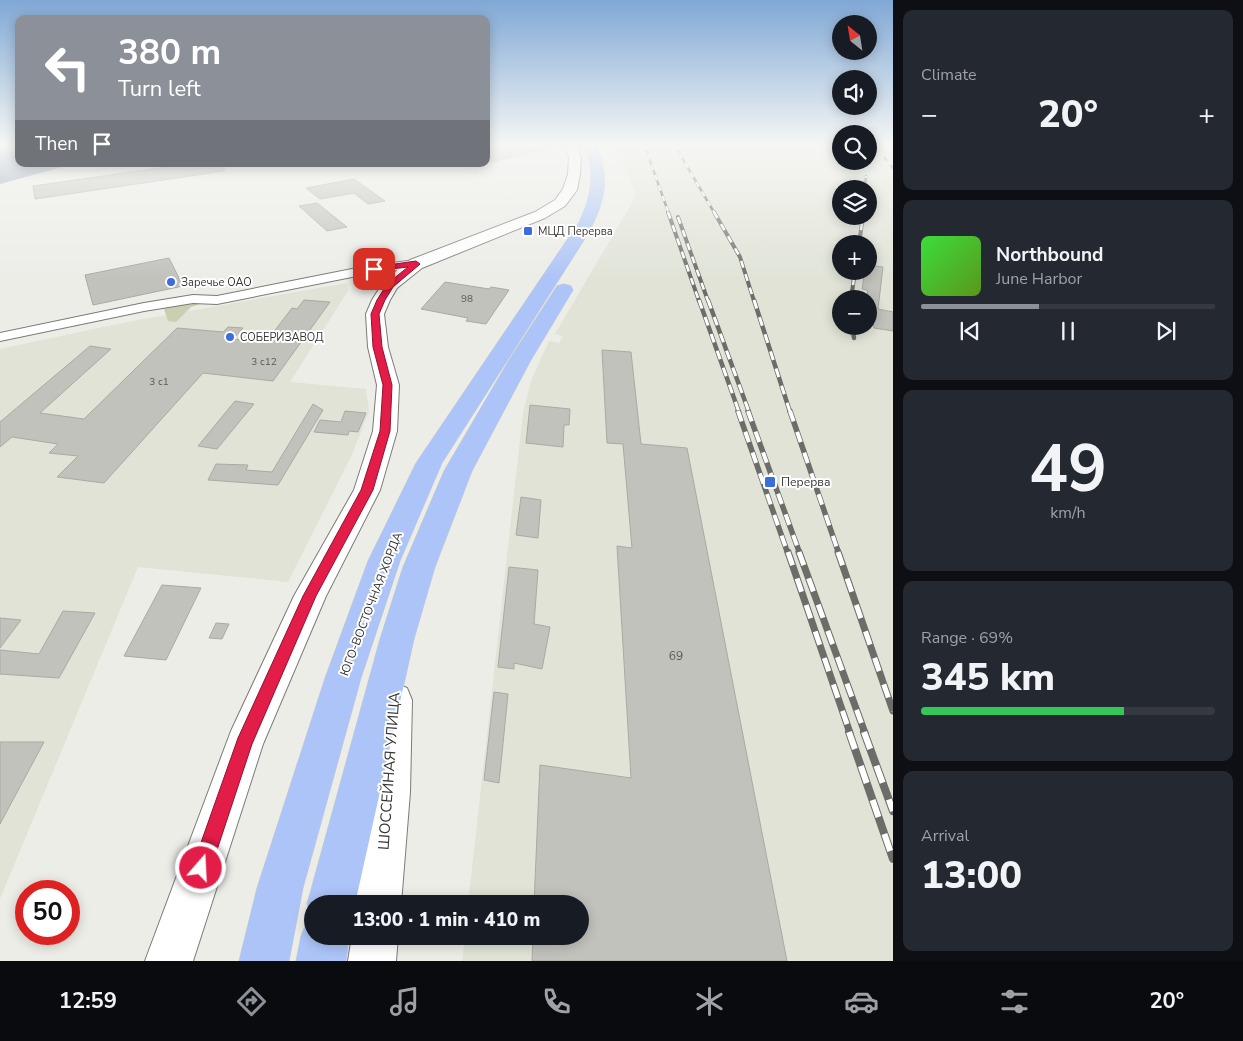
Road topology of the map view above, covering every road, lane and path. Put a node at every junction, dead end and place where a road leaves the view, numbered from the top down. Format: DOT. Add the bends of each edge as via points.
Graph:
graph roads {
  1 [pos="570,189"];
  2 [pos="599,189"];
  3 [pos="616,189"];
  4 [pos="344,274"];
  5 [pos="382,277"];
  6 [pos="0,337"];
  7 [pos="397,638"];
  8 [pos="333,895"];
  9 [pos="379,895"];
  10 [pos="324,945"];
  11 [pos="374,945"];
  12 [pos="169,961"];
  13 [pos="264,961"];
  14 [pos="321,961"];
  15 [pos="372,961"];
  1 -- 5 [label="main road" via="560,202 540,215"];
  2 -- 13 [label="main road, ЮГО-ВОСТОЧНАЯ ХОРДА" via="592,212 580,234 429,463 384,561 342,678 280,888"];
  3 -- 7 [label="main road" via="609,215 520,360 458,471 419,567"];
  4 -- 5 [label="street"];
  4 -- 6 [label="street" via="217,300 193,299 144,307"];
  5 -- 12 [label="main road" via="381,300 375,314 378,347 388,385 385,431 367,490 310,596 244,744"];
  7 -- 8 [label="main road"];
  7 -- 9 [label="main road, ШОССЕЙНАЯ УЛИЦА" via="390,792"];
  10 -- 14 [label="main road"];
  11 -- 15 [label="main road"];
}
